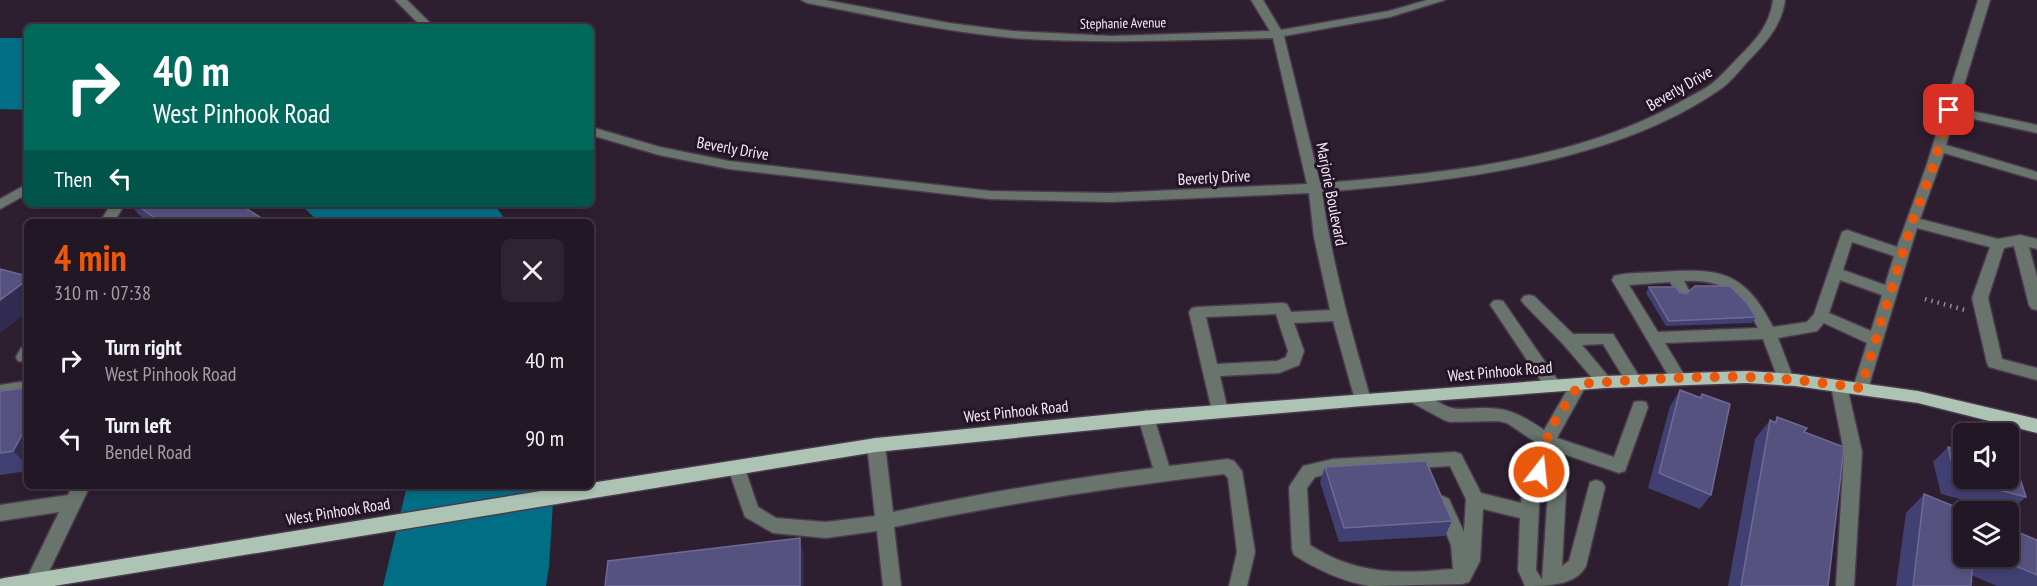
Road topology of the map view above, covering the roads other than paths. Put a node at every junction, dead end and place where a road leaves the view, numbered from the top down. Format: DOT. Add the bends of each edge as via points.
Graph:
graph roads {
  1 [pos="401,0"];
  2 [pos="807,0"];
  3 [pos="1257,0"];
  4 [pos="1439,0"];
  5 [pos="1779,0"];
  6 [pos="1979,1"];
  7 [pos="425,24"];
  8 [pos="1278,34"];
  9 [pos="1949,110"];
  10 [pos="2037,129"];
  11 [pos="594,132"];
  12 [pos="1939,147"];
  13 [pos="2037,176"];
  14 [pos="1315,189"];
  15 [pos="24,190"];
  16 [pos="0,205"];
  17 [pos="1912,222"];
  18 [pos="2020,240"];
  19 [pos="1998,244"];
  20 [pos="2037,244"];
  21 [pos="1903,254"];
  22 [pos="1836,273"];
  23 [pos="1702,277"];
  24 [pos="1675,278"];
  25 [pos="1683,292"];
  26 [pos="1711,292"];
  27 [pos="1891,293"];
  28 [pos="1529,300"];
  29 [pos="1498,305"];
  30 [pos="2037,305"];
  31 [pos="1339,315"];
  32 [pos="1821,316"];
  33 [pos="1285,318"];
  34 [pos="1770,333"];
  35 [pos="1653,338"];
  36 [pos="1569,340"];
  37 [pos="1876,340"];
  38 [pos="1210,370"];
  39 [pos="2037,374"];
  40 [pos="1678,378"];
  41 [pos="1786,380"];
  42 [pos="1634,381"];
  43 [pos="1605,382"];
  44 [pos="1579,384"];
  45 [pos="1553,386"];
  46 [pos="1839,386"];
  47 [pos="24,387"];
  48 [pos="1861,388"];
  49 [pos="0,391"];
  50 [pos="1415,397"];
  51 [pos="1363,400"];
  52 [pos="1640,407"];
  53 [pos="1220,411"];
  54 [pos="1146,417"];
  55 [pos="2037,426"];
  56 [pos="876,445"];
  57 [pos="1546,450"];
  58 [pos="1425,461"];
  59 [pos="737,468"];
  60 [pos="1162,474"];
  61 [pos="1596,487"];
  62 [pos="77,494"];
  63 [pos="1475,499"];
  64 [pos="0,513"];
  65 [pos="1529,513"];
  66 [pos="884,522"];
  67 [pos="1462,576"];
  68 [pos="33,584"];
  69 [pos="1546,584"];
  70 [pos="4,586"];
  71 [pos="892,586"];
  72 [pos="1238,586"];
  73 [pos="1845,586"];
  1 -- 7 [label="street"];
  2 -- 8 [label="street, Stephanie Avenue" via="949,26 1060,38"];
  3 -- 8 [label="street, Marjorie Boulevard"];
  4 -- 8 [label="street, Stephanie Avenue" via="1390,14"];
  5 -- 14 [label="street, Beverly Drive" via="1771,27 1749,58 1725,81 1701,98 1627,133 1595,144 1485,168"];
  6 -- 9 [label="street"];
  8 -- 14 [label="street, Marjorie Boulevard"];
  9 -- 10 [label="street"];
  9 -- 12 [label="street"];
  11 -- 14 [label="street, Beverly Drive" via="679,155 792,174 992,195 1118,198"];
  12 -- 13 [label="street"];
  12 -- 17 [label="street"];
  14 -- 31 [label="street, Marjorie Boulevard" via="1321,237"];
  15 -- 16 [label="street"];
  17 -- 19 [label="street"];
  17 -- 21 [label="street"];
  18 -- 19 [label="street"];
  18 -- 20 [label="street"];
  18 -- 30 [label="street"];
  19 -- 39 [label="street" via="1980,298 1995,363"];
  21 -- 22 [label="street" via="1847,235"];
  21 -- 27 [label="street"];
  22 -- 27 [label="street"];
  22 -- 32 [label="street"];
  23 -- 24 [label="street"];
  23 -- 26 [label="street"];
  23 -- 34 [label="street" via="1713,276 1738,286"];
  24 -- 25 [label="street"];
  24 -- 35 [label="street" via="1652,286 1618,280"];
  27 -- 37 [label="street"];
  28 -- 36 [label="street"];
  29 -- 45 [label="street"];
  31 -- 33 [label="street"];
  31 -- 51 [label="street, Marjorie Boulevard"];
  32 -- 34 [label="street" via="1812,327"];
  32 -- 37 [label="street"];
  33 -- 38 [label="street" via="1296,351 1293,361 1280,367"];
  33 -- 38 [label="street" via="1282,308 1197,312"];
  34 -- 35 [label="street" via="1736,329 1680,331"];
  34 -- 41 [label="street"];
  35 -- 40 [label="street"];
  36 -- 42 [label="street" via="1608,338"];
  36 -- 43 [label="street"];
  37 -- 48 [label="street"];
  38 -- 53 [label="street"];
  40 -- 41 [label="main road, West Pinhook Road"];
  40 -- 42 [label="main road, West Pinhook Road"];
  41 -- 46 [label="main road, West Pinhook Road"];
  42 -- 43 [label="main road, West Pinhook Road"];
  43 -- 44 [label="main road, West Pinhook Road"];
  44 -- 45 [label="main road, West Pinhook Road"];
  44 -- 57 [label="street"];
  45 -- 50 [label="main road, West Pinhook Road"];
  46 -- 48 [label="main road, West Pinhook Road"];
  46 -- 73 [label="street" via="1853,452"];
  47 -- 49 [label="street"];
  48 -- 55 [label="main road, West Pinhook Road" via="1918,397"];
  50 -- 51 [label="main road, West Pinhook Road"];
  50 -- 57 [label="street" via="1449,415 1505,416"];
  51 -- 53 [label="main road, West Pinhook Road"];
  52 -- 57 [label="street" via="1619,466"];
  53 -- 54 [label="main road, West Pinhook Road"];
  54 -- 56 [label="main road, West Pinhook Road"];
  54 -- 60 [label="street"];
  56 -- 59 [label="main road, West Pinhook Road"];
  56 -- 66 [label="street"];
  57 -- 65 [label="street" via="1531,485"];
  57 -- 69 [label="street" via="1557,491"];
  58 -- 63 [label="street" via="1455,459"];
  58 -- 67 [label="street" via="1460,545"];
  58 -- 67 [label="street" via="1310,471 1298,487 1301,549 1314,563 1347,580 1377,585"];
  59 -- 66 [label="street" via="751,512 773,525 826,530"];
  59 -- 68 [label="main road, West Pinhook Road" via="292,538"];
  60 -- 66 [label="street" via="1026,493"];
  60 -- 72 [label="street" via="1228,466 1236,476 1246,552"];
  61 -- 69 [label="street" via="1576,566"];
  62 -- 64 [label="street"];
  62 -- 68 [label="street"];
  63 -- 65 [label="street"];
  63 -- 67 [label="street" via="1471,561"];
  65 -- 69 [label="street" via="1527,570"];
  66 -- 71 [label="street"];
  68 -- 70 [label="main road, West Pinhook Road"];
}
